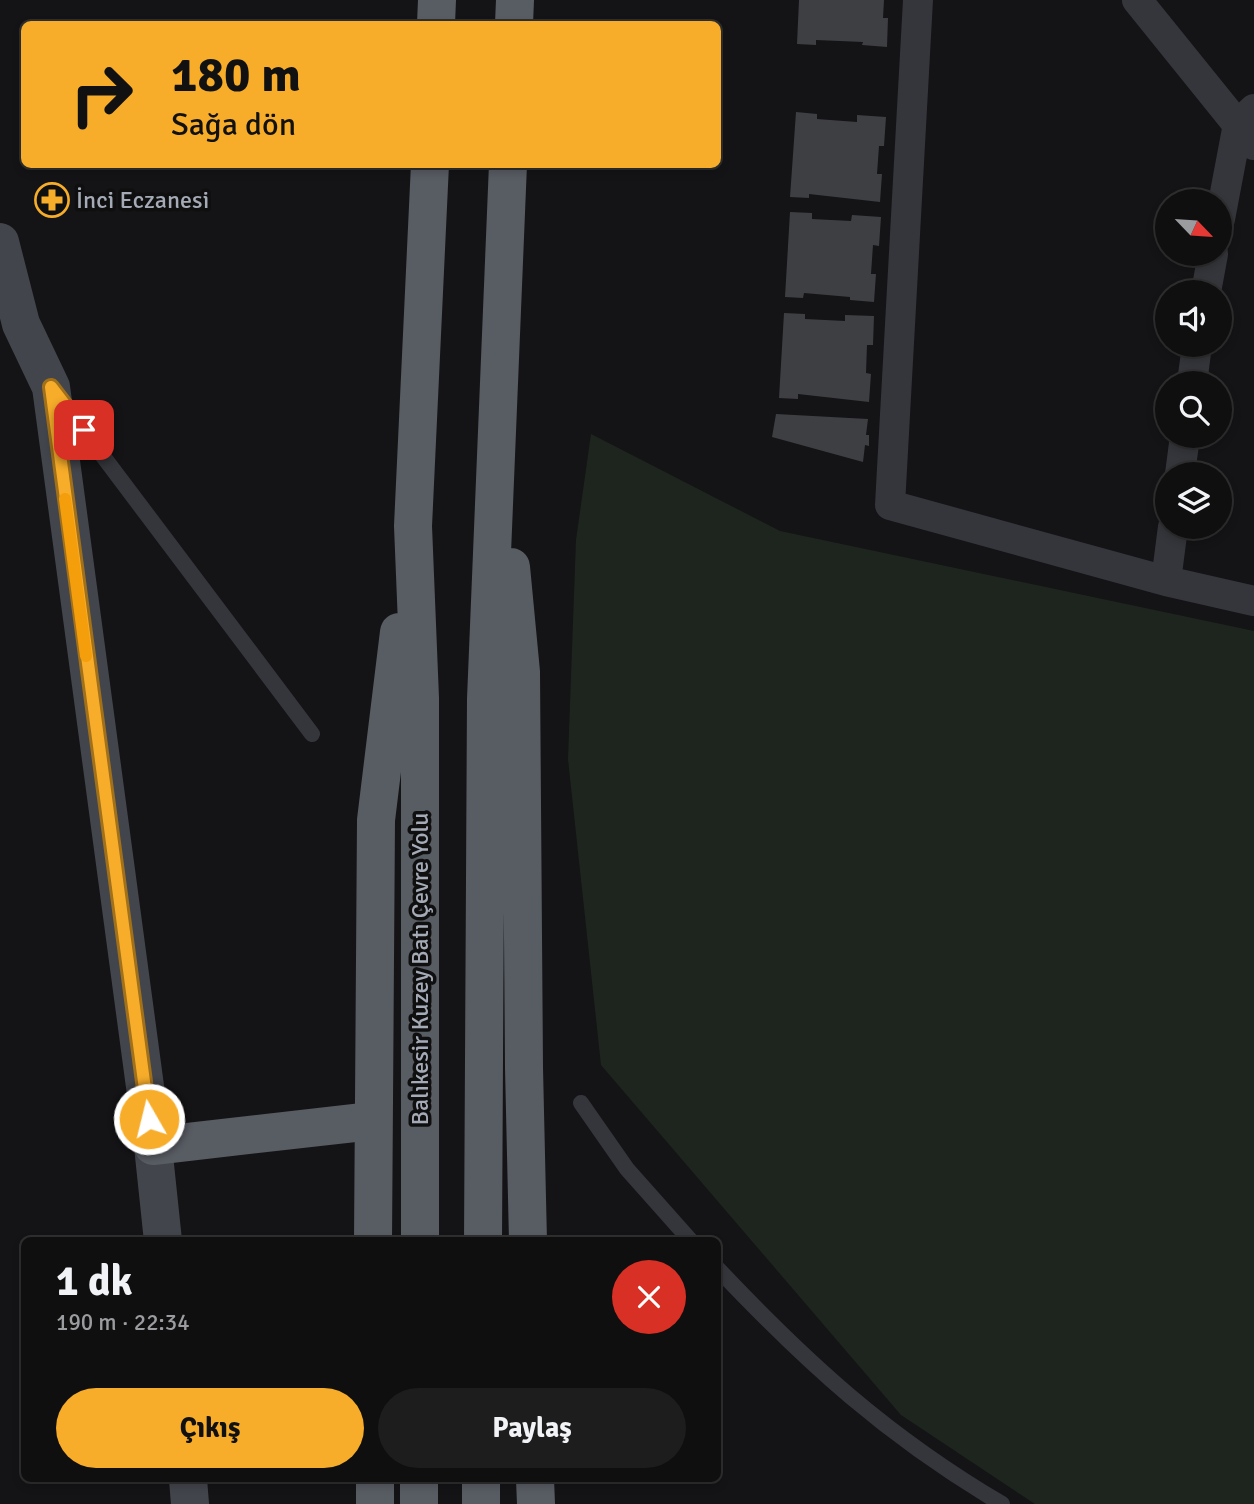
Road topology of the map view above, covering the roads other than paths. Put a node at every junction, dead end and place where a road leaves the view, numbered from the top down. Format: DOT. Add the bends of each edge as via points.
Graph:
graph roads {
  1 [pos="437,0"];
  2 [pos="515,0"];
  3 [pos="918,0"];
  4 [pos="1137,0"];
  5 [pos="436,21"];
  6 [pos="514,21"];
  7 [pos="1249,126"];
  8 [pos="429,168"];
  9 [pos="508,168"];
  10 [pos="1229,189"];
  11 [pos="0,242"];
  12 [pos="10,317"];
  13 [pos="51,387"];
  14 [pos="498,415"];
  15 [pos="413,526"];
  16 [pos="1171,539"];
  17 [pos="1166,581"];
  18 [pos="1254,601"];
  19 [pos="312,734"];
  20 [pos="581,1103"];
  21 [pos="372,1121"];
  22 [pos="153,1146"];
  23 [pos="163,1237"];
  24 [pos="373,1237"];
  25 [pos="419,1237"];
  26 [pos="483,1237"];
  27 [pos="528,1237"];
  28 [pos="687,1237"];
  29 [pos="721,1272"];
  30 [pos="187,1482"];
  31 [pos="375,1482"];
  32 [pos="419,1482"];
  33 [pos="481,1482"];
  34 [pos="535,1482"];
  35 [pos="190,1504"];
  36 [pos="375,1504"];
  37 [pos="419,1504"];
  38 [pos="481,1504"];
  39 [pos="536,1504"];
  40 [pos="1003,1504"];
  1 -- 5 [label="highway"];
  2 -- 6 [label="highway"];
  3 -- 17 [label="street" via="890,505"];
  4 -- 7 [label="street"];
  7 -- 10 [label="street"];
  8 -- 15 [label="highway"];
  9 -- 14 [label="highway"];
  11 -- 12 [label="main road"];
  12 -- 13 [label="main road"];
  13 -- 19 [label="lane"];
  13 -- 22 [label="main road"];
  14 -- 26 [label="highway" via="486,699"];
  14 -- 27 [label="highway" via="521,673"];
  15 -- 21 [label="highway" via="376,820"];
  15 -- 25 [label="highway, Balıkesir Kuzey Batı Çevre Yolu" via="420,698"];
  16 -- 17 [label="street"];
  17 -- 18 [label="street"];
  20 -- 28 [label="lane" via="627,1168"];
  21 -- 22 [label="highway"];
  21 -- 24 [label="highway"];
  22 -- 23 [label="main road"];
  29 -- 40 [label="lane" via="855,1404"];
  30 -- 35 [label="main road"];
  31 -- 36 [label="highway"];
  32 -- 37 [label="highway"];
  33 -- 38 [label="highway"];
  34 -- 39 [label="highway"];
}
